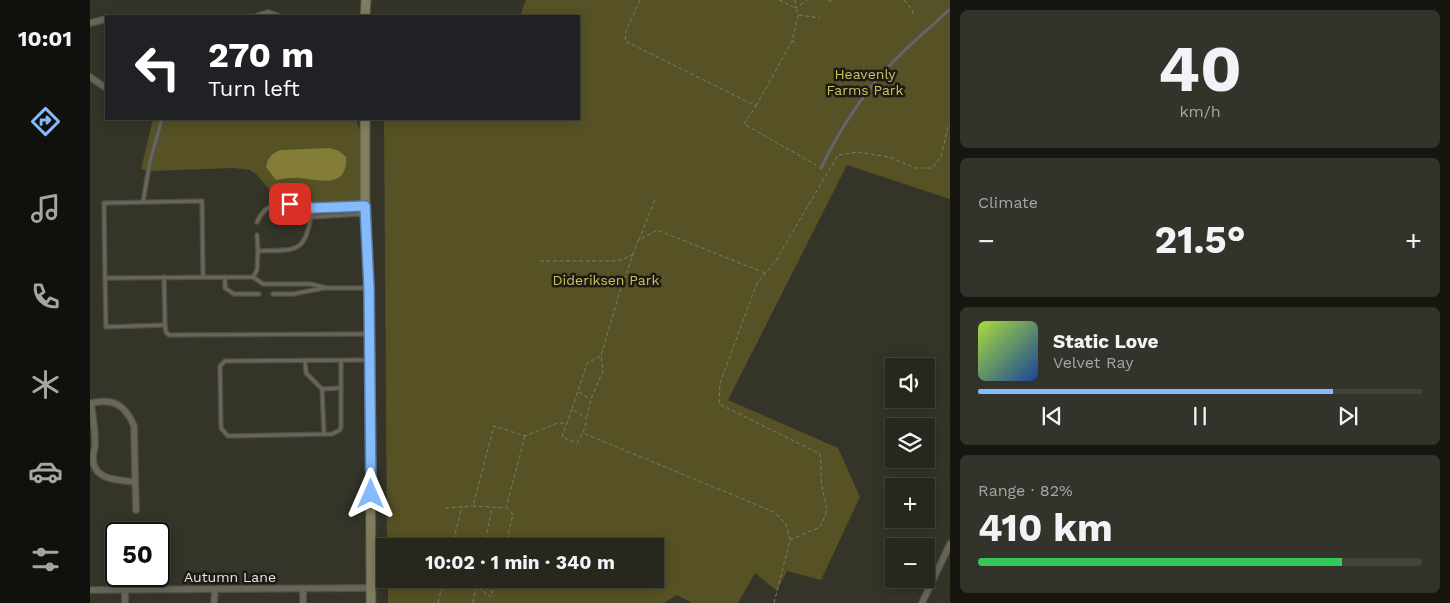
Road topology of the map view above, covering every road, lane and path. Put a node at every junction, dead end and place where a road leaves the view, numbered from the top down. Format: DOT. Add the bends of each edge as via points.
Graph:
graph roads {
  1 [pos="366,0"];
  2 [pos="640,0"];
  3 [pos="779,0"];
  4 [pos="795,0"];
  5 [pos="807,0"];
  6 [pos="828,0"];
  7 [pos="904,0"];
  8 [pos="835,3"];
  9 [pos="796,8"];
  10 [pos="950,9"];
  11 [pos="912,14"];
  12 [pos="261,15"];
  13 [pos="275,15"];
  14 [pos="366,15"];
  15 [pos="798,15"];
  16 [pos="820,18"];
  17 [pos="105,20"];
  18 [pos="90,22"];
  19 [pos="792,41"];
  20 [pos="797,44"];
  21 [pos="90,77"];
  22 [pos="105,87"];
  23 [pos="756,106"];
  24 [pos="162,120"];
  25 [pos="365,120"];
  26 [pos="950,124"];
  27 [pos="821,168"];
  28 [pos="656,197"];
  29 [pos="143,202"];
  30 [pos="313,208"];
  31 [pos="365,210"];
  32 [pos="312,217"];
  33 [pos="257,222"];
  34 [pos="257,235"];
  35 [pos="638,241"];
  36 [pos="258,252"];
  37 [pos="633,254"];
  38 [pos="540,261"];
  39 [pos="765,273"];
  40 [pos="164,277"];
  41 [pos="203,277"];
  42 [pos="224,277"];
  43 [pos="252,277"];
  44 [pos="105,278"];
  45 [pos="326,288"];
  46 [pos="369,288"];
  47 [pos="260,294"];
  48 [pos="273,294"];
  49 [pos="166,325"];
  50 [pos="370,334"];
  51 [pos="601,356"];
  52 [pos="305,360"];
  53 [pos="341,360"];
  54 [pos="370,360"];
  55 [pos="340,388"];
  56 [pos="322,389"];
  57 [pos="578,391"];
  58 [pos="591,399"];
  59 [pos="90,403"];
  60 [pos="572,409"];
  61 [pos="587,418"];
  62 [pos="566,424"];
  63 [pos="583,433"];
  64 [pos="324,434"];
  65 [pos="525,436"];
  66 [pos="135,482"];
  67 [pos="462,506"];
  68 [pos="473,506"];
  69 [pos="492,507"];
  70 [pos="445,508"];
  71 [pos="506,508"];
  72 [pos="136,510"];
  73 [pos="454,538"];
  74 [pos="486,538"];
  75 [pos="506,538"];
  76 [pos="790,540"];
  77 [pos="950,544"];
  78 [pos="371,588"];
  79 [pos="442,588"];
  80 [pos="476,588"];
  81 [pos="479,588"];
  82 [pos="494,588"];
  83 [pos="303,589"];
  84 [pos="90,590"];
  85 [pos="125,590"];
  86 [pos="215,590"];
  87 [pos="125,603"];
  88 [pos="214,603"];
  89 [pos="303,603"];
  90 [pos="371,603"];
  91 [pos="438,603"];
  92 [pos="473,603"];
  93 [pos="774,603"];
  94 [pos="922,603"];
  1 -- 14 [label="main road"];
  2 -- 23 [label="path" via="625,41"];
  3 -- 9 [label="path"];
  4 -- 9 [label="path"];
  5 -- 9 [label="path"];
  6 -- 8 [label="path"];
  7 -- 11 [label="path" via="913,10"];
  9 -- 15 [label="path"];
  10 -- 27 [label="lane" via="905,50 866,94 834,140"];
  12 -- 13 [label="street"];
  15 -- 16 [label="path"];
  15 -- 19 [label="path"];
  17 -- 18 [label="street"];
  19 -- 20 [label="path"];
  19 -- 23 [label="path"];
  21 -- 22 [label="street"];
  23 -- 27 [label="path" via="744,124"];
  24 -- 29 [label="lane"];
  25 -- 31 [label="main road"];
  26 -- 39 [label="path" via="941,157 932,168 915,168 889,157 858,152 838,155 775,262"];
  28 -- 35 [label="path"];
  29 -- 41 [label="lane" via="202,201"];
  29 -- 44 [label="lane" via="104,203"];
  30 -- 31 [label="lane"];
  30 -- 32 [label="lane"];
  30 -- 33 [label="lane" via="275,204 261,214"];
  31 -- 32 [label="lane"];
  31 -- 46 [label="main road"];
  32 -- 36 [label="lane" via="306,240 299,247"];
  34 -- 36 [label="lane"];
  35 -- 37 [label="path"];
  35 -- 39 [label="path" via="657,230"];
  36 -- 43 [label="lane" via="257,270"];
  37 -- 38 [label="path" via="617,261"];
  37 -- 51 [label="path"];
  39 -- 76 [label="path" via="757,283 720,384 719,404 820,454 827,514 820,527"];
  40 -- 41 [label="lane"];
  40 -- 44 [label="lane"];
  40 -- 49 [label="lane"];
  41 -- 42 [label="lane"];
  42 -- 43 [label="lane"];
  42 -- 47 [label="lane" via="225,288 234,294"];
  43 -- 45 [label="lane" via="263,284 311,284"];
  44 -- 49 [label="lane" via="106,327"];
  45 -- 46 [label="lane"];
  45 -- 48 [label="lane"];
  46 -- 50 [label="main road"];
  49 -- 50 [label="lane" via="169,335"];
  50 -- 54 [label="main road"];
  51 -- 57 [label="path" via="587,363"];
  51 -- 58 [label="path" via="603,371"];
  52 -- 53 [label="lane"];
  52 -- 56 [label="lane" via="306,373"];
  52 -- 64 [label="lane" via="229,360 222,363 221,428 228,436"];
  53 -- 54 [label="lane"];
  53 -- 55 [label="lane"];
  54 -- 78 [label="main road"];
  55 -- 56 [label="lane"];
  55 -- 64 [label="lane" via="340,430"];
  56 -- 64 [label="lane"];
  57 -- 58 [label="path"];
  57 -- 60 [label="path"];
  58 -- 61 [label="path"];
  59 -- 66 [label="street" via="95,436 93,460 97,470 110,479"];
  59 -- 66 [label="street" via="110,402 130,415 134,426"];
  60 -- 61 [label="path"];
  60 -- 62 [label="path"];
  61 -- 63 [label="path"];
  62 -- 63 [label="path" via="562,437 577,443"];
  62 -- 65 [label="path" via="558,422"];
  63 -- 76 [label="path" via="774,512 786,524"];
  65 -- 68 [label="path" via="494,426"];
  65 -- 71 [label="path"];
  66 -- 72 [label="street"];
  67 -- 68 [label="path"];
  67 -- 70 [label="path"];
  67 -- 73 [label="path"];
  68 -- 69 [label="path"];
  69 -- 71 [label="path"];
  69 -- 74 [label="path"];
  71 -- 75 [label="path" via="513,514"];
  76 -- 93 [label="path"];
  77 -- 94 [label="street"];
  78 -- 83 [label="street, Autumn Lane"];
  78 -- 90 [label="main road"];
  79 -- 91 [label="path"];
  80 -- 92 [label="path"];
  81 -- 82 [label="path" via="491,597"];
  83 -- 86 [label="street, Autumn Lane"];
  83 -- 89 [label="street"];
  84 -- 85 [label="street, Autumn Lane"];
  85 -- 86 [label="street, Autumn Lane"];
  85 -- 87 [label="street"];
  86 -- 88 [label="street"];
}
